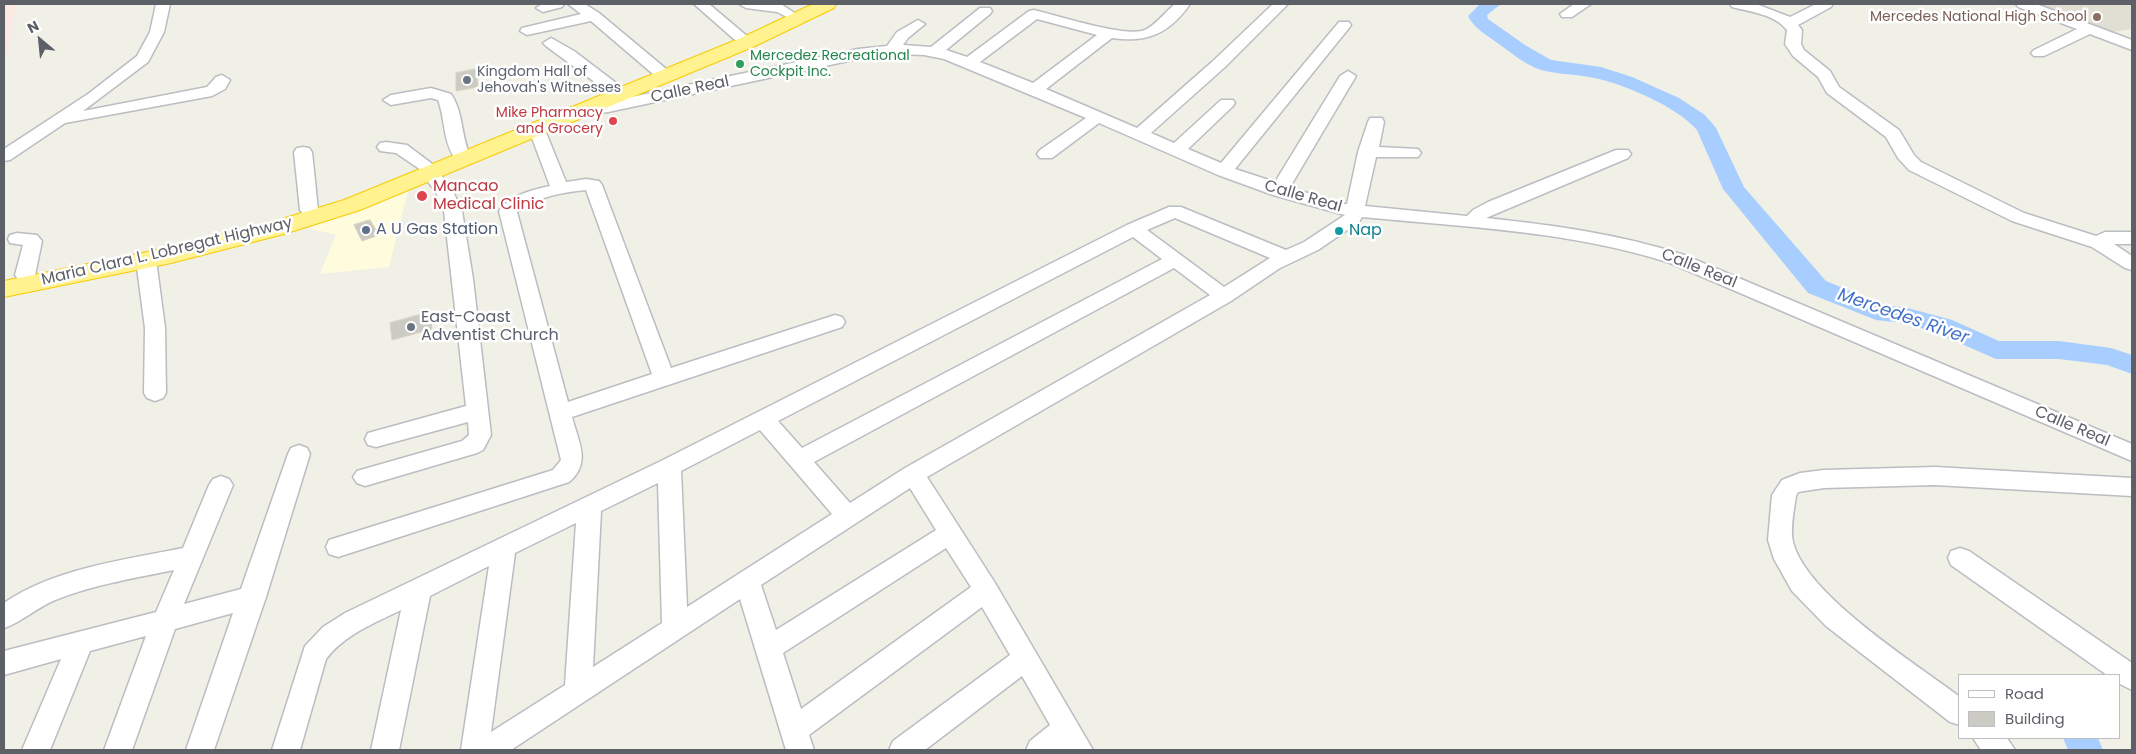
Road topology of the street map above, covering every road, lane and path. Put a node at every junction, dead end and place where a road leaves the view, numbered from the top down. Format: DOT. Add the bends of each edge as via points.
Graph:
graph roads {
  1 [pos="163,4"];
  2 [pos="575,4"];
  3 [pos="701,4"];
  4 [pos="746,4"];
  5 [pos="827,4"];
  6 [pos="1047,4"];
  7 [pos="1183,4"];
  8 [pos="1281,4"];
  9 [pos="1584,4"];
  10 [pos="1737,4"];
  11 [pos="1826,4"];
  12 [pos="2023,4"];
  13 [pos="799,9"];
  14 [pos="985,11"];
  15 [pos="1034,14"];
  16 [pos="1567,14"];
  17 [pos="594,16"];
  18 [pos="1790,23"];
  19 [pos="918,24"];
  20 [pos="1344,25"];
  21 [pos="2089,29"];
  22 [pos="527,31"];
  23 [pos="1110,32"];
  24 [pos="740,37"];
  25 [pos="551,43"];
  26 [pos="2132,44"];
  27 [pos="892,50"];
  28 [pos="935,51"];
  29 [pos="2039,53"];
  30 [pos="970,62"];
  31 [pos="658,71"];
  32 [pos="1348,76"];
  33 [pos="222,80"];
  34 [pos="614,89"];
  35 [pos="1034,90"];
  36 [pos="391,100"];
  37 [pos="1227,103"];
  38 [pos="579,113"];
  39 [pos="1096,118"];
  40 [pos="59,120"];
  41 [pos="1376,122"];
  42 [pos="544,123"];
  43 [pos="1139,135"];
  44 [pos="386,147"];
  45 [pos="1177,150"];
  46 [pos="303,152"];
  47 [pos="1368,152"];
  48 [pos="460,153"];
  49 [pos="1412,153"];
  50 [pos="1046,154"];
  51 [pos="1622,154"];
  52 [pos="4,156"];
  53 [pos="428,171"];
  54 [pos="1224,171"];
  55 [pos="560,189"];
  56 [pos="1279,191"];
  57 [pos="309,210"];
  58 [pos="1347,210"];
  59 [pos="1472,222"];
  60 [pos="1134,229"];
  61 [pos="2132,238"];
  62 [pos="17,239"];
  63 [pos="2098,243"];
  64 [pos="1301,247"];
  65 [pos="146,260"];
  66 [pos="1175,260"];
  67 [pos="2132,264"];
  68 [pos="14,277"];
  69 [pos="4,289"];
  70 [pos="1224,296"];
  71 [pos="835,322"];
  72 [pos="664,377"];
  73 [pos="155,393"];
  74 [pos="478,411"];
  75 [pos="561,412"];
  76 [pos="762,418"];
  77 [pos="376,439"];
  78 [pos="2132,453"];
  79 [pos="299,454"];
  80 [pos="799,460"];
  81 [pos="669,467"];
  82 [pos="913,474"];
  83 [pos="365,476"];
  84 [pos="221,485"];
  85 [pos="2132,487"];
  86 [pos="589,506"];
  87 [pos="848,517"];
  88 [pos="950,533"];
  89 [pos="338,548"];
  90 [pos="504,548"];
  91 [pos="192,556"];
  92 [pos="1960,558"];
  93 [pos="748,583"];
  94 [pos="986,590"];
  95 [pos="418,591"];
  96 [pos="253,597"];
  97 [pos="4,617"];
  98 [pos="165,620"];
  99 [pos="675,628"];
  100 [pos="82,642"];
  101 [pos="768,649"];
  102 [pos="1025,659"];
  103 [pos="4,663"];
  104 [pos="2132,678"];
  105 [pos="578,691"];
  106 [pos="1958,711"];
  107 [pos="1988,739"];
  108 [pos="797,740"];
  109 [pos="1072,740"];
  110 [pos="36,750"];
  111 [pos="118,750"];
  112 [pos="200,750"];
  113 [pos="286,750"];
  114 [pos="385,750"];
  115 [pos="475,750"];
  116 [pos="487,750"];
  117 [pos="903,750"];
  118 [pos="1040,750"];
  119 [pos="2001,750"];
  1 -- 40 [label="street" via="157,32 143,59 115,83"];
  2 -- 17 [label="street"];
  3 -- 24 [label="street"];
  4 -- 13 [label="street"];
  5 -- 38 [label="highway, Maria Clara L. Lobregat Highway" via="748,42"];
  6 -- 15 [label="street"];
  7 -- 23 [label="street" via="1148,34 1138,37"];
  8 -- 43 [label="street"];
  9 -- 16 [label="street"];
  10 -- 18 [label="street"];
  11 -- 18 [label="street"];
  12 -- 21 [label="street"];
  13 -- 24 [label="highway, Maria Clara L. Lobregat Highway"];
  14 -- 28 [label="street"];
  15 -- 23 [label="street"];
  15 -- 30 [label="street"];
  17 -- 22 [label="street"];
  17 -- 31 [label="street"];
  18 -- 63 [label="street" via="1795,30 1793,44 1798,53 1824,74 1832,90 1893,134 1915,166 2018,217"];
  19 -- 27 [label="street" via="902,35"];
  20 -- 54 [label="street"];
  21 -- 26 [label="street"];
  21 -- 29 [label="street"];
  23 -- 35 [label="street"];
  24 -- 31 [label="highway, Maria Clara L. Lobregat Highway"];
  25 -- 34 [label="street"];
  27 -- 28 [label="street, Calle Real"];
  27 -- 38 [label="street, Calle Real" via="817,62"];
  28 -- 30 [label="street, Calle Real"];
  30 -- 35 [label="street, Calle Real"];
  31 -- 34 [label="highway, Maria Clara L. Lobregat Highway"];
  32 -- 56 [label="street"];
  33 -- 40 [label="street" via="212,91"];
  34 -- 42 [label="highway, Maria Clara L. Lobregat Highway"];
  35 -- 39 [label="street, Calle Real"];
  36 -- 48 [label="street" via="431,93 445,97"];
  37 -- 45 [label="street"];
  38 -- 42 [label="highway, Maria Clara L. Lobregat Highway"];
  39 -- 43 [label="street, Calle Real"];
  39 -- 50 [label="street"];
  40 -- 52 [label="street"];
  41 -- 47 [label="street"];
  42 -- 48 [label="highway, Maria Clara L. Lobregat Highway"];
  42 -- 53 [label="highway, Maria Clara L. Lobregat Highway"];
  42 -- 55 [label="street" via="546,149"];
  43 -- 45 [label="street, Calle Real"];
  44 -- 53 [label="street" via="401,149"];
  45 -- 54 [label="street, Calle Real"];
  46 -- 57 [label="street"];
  47 -- 49 [label="street"];
  47 -- 58 [label="street"];
  48 -- 53 [label="highway, Maria Clara L. Lobregat Highway"];
  51 -- 59 [label="street" via="1494,206"];
  53 -- 57 [label="highway, Maria Clara L. Lobregat Highway"];
  53 -- 65 [label="highway, Maria Clara L. Lobregat Highway" via="313,218"];
  53 -- 74 [label="street" via="445,192 453,211"];
  54 -- 56 [label="street, Calle Real"];
  55 -- 72 [label="street" via="589,184 596,189"];
  55 -- 75 [label="street" via="516,204 508,211"];
  56 -- 58 [label="street, Calle Real"];
  57 -- 68 [label="highway, Maria Clara L. Lobregat Highway" via="174,244"];
  58 -- 59 [label="street, Calle Real"];
  58 -- 64 [label="street" via="1353,218"];
  59 -- 78 [label="street, Calle Real" via="1611,239 1677,259"];
  60 -- 64 [label="street" via="1175,211"];
  60 -- 66 [label="street"];
  60 -- 76 [label="street"];
  61 -- 63 [label="street" via="2106,238"];
  62 -- 68 [label="street" via="33,241"];
  63 -- 67 [label="street"];
  64 -- 70 [label="street"];
  65 -- 69 [label="highway, Maria Clara L. Lobregat Highway"];
  65 -- 73 [label="street" via="155,328"];
  66 -- 70 [label="street"];
  66 -- 80 [label="street"];
  70 -- 82 [label="street"];
  71 -- 72 [label="street"];
  72 -- 75 [label="street"];
  74 -- 77 [label="street"];
  74 -- 83 [label="street" via="480,435 475,444"];
  75 -- 89 [label="street" via="572,460 561,476"];
  76 -- 80 [label="street"];
  76 -- 81 [label="street"];
  79 -- 96 [label="street"];
  80 -- 87 [label="street"];
  81 -- 86 [label="street"];
  81 -- 99 [label="street"];
  82 -- 87 [label="street"];
  82 -- 88 [label="street"];
  84 -- 91 [label="street"];
  85 -- 106 [label="street" via="1935,476 1824,480 1790,486 1784,495 1780,540 1786,559 1801,584 1834,618"];
  86 -- 90 [label="street"];
  86 -- 105 [label="street"];
  87 -- 93 [label="street"];
  88 -- 94 [label="street"];
  88 -- 101 [label="street"];
  90 -- 95 [label="street"];
  90 -- 115 [label="street"];
  91 -- 97 [label="street" via="67,586 33,598"];
  91 -- 98 [label="street"];
  92 -- 104 [label="street"];
  93 -- 99 [label="street"];
  93 -- 101 [label="street"];
  94 -- 102 [label="street"];
  94 -- 108 [label="street"];
  95 -- 113 [label="street" via="354,621 323,641 314,654"];
  95 -- 114 [label="street"];
  96 -- 98 [label="street"];
  96 -- 112 [label="street"];
  98 -- 100 [label="street"];
  98 -- 111 [label="street"];
  99 -- 105 [label="street"];
  100 -- 103 [label="street"];
  100 -- 110 [label="street"];
  101 -- 108 [label="street"];
  102 -- 109 [label="street"];
  102 -- 117 [label="street"];
  105 -- 116 [label="street"];
  107 -- 119 [label="street"];
  109 -- 118 [label="street"];
}
